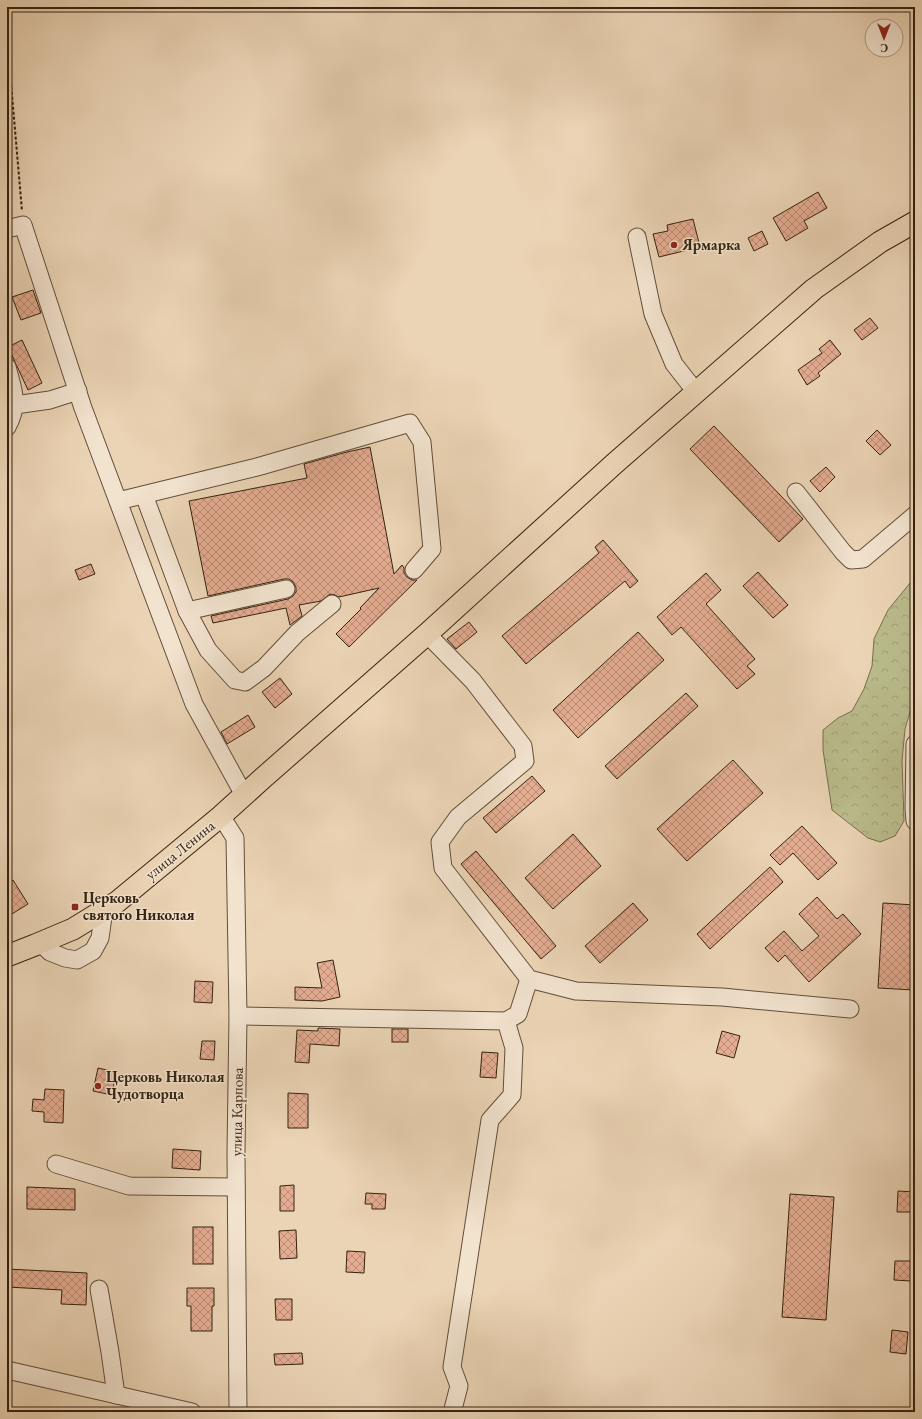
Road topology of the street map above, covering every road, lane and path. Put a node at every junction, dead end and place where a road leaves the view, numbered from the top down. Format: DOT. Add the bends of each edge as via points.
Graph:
graph roads {
  1 [pos="906,7"];
  2 [pos="915,7"];
  3 [pos="7,37"];
  4 [pos="915,222"];
  5 [pos="15,227"];
  6 [pos="638,237"];
  7 [pos="7,366"];
  8 [pos="78,392"];
  9 [pos="696,392"];
  10 [pos="15,405"];
  11 [pos="7,427"];
  12 [pos="796,492"];
  13 [pos="144,494"];
  14 [pos="118,501"];
  15 [pos="915,515"];
  16 [pos="414,570"];
  17 [pos="286,589"];
  18 [pos="332,604"];
  19 [pos="187,611"];
  20 [pos="427,634"];
  21 [pos="915,744"];
  22 [pos="244,795"];
  23 [pos="221,816"];
  24 [pos="915,821"];
  25 [pos="104,910"];
  26 [pos="41,943"];
  27 [pos="7,956"];
  28 [pos="529,980"];
  29 [pos="850,1009"];
  30 [pos="238,1016"];
  31 [pos="506,1021"];
  32 [pos="56,1164"];
  33 [pos="236,1187"];
  34 [pos="99,1289"];
  35 [pos="7,1370"];
  36 [pos="116,1395"];
  37 [pos="453,1409"];
  38 [pos="192,1412"];
  39 [pos="238,1412"];
  1 -- 2 [label="path"];
  3 -- 5 [label="path"];
  4 -- 9 [label="main road, улица Ленина" via="880,242 814,289"];
  5 -- 8 [label="street"];
  6 -- 9 [label="street" via="653,314 674,364"];
  7 -- 10 [label="street"];
  8 -- 10 [label="street" via="50,400"];
  8 -- 14 [label="street"];
  9 -- 20 [label="main road, улица Ленина"];
  10 -- 11 [label="street" via="13,417"];
  12 -- 15 [label="street" via="852,560 863,558"];
  13 -- 14 [label="street"];
  13 -- 16 [label="street" via="257,467 410,423 422,442 432,549"];
  13 -- 19 [label="street"];
  14 -- 22 [label="street" via="194,704"];
  17 -- 19 [label="street"];
  18 -- 19 [label="street" via="297,633 264,668 245,682 235,680 208,650"];
  20 -- 22 [label="main road, улица Ленина"];
  20 -- 28 [label="street" via="473,681 523,746 525,761 458,817 440,842 443,868"];
  21 -- 24 [label="street"];
  22 -- 23 [label="main road, улица Ленина"];
  23 -- 25 [label="main road, улица Ленина"];
  23 -- 30 [label="street, улица Карпова" via="235,838"];
  25 -- 26 [label="main road, улица Ленина"];
  25 -- 26 [label="street" via="100,938 93,951 77,960 50,952"];
  26 -- 27 [label="main road, улица Ленина"];
  28 -- 29 [label="street" via="576,991 722,997"];
  28 -- 31 [label="street" via="518,1014"];
  30 -- 31 [label="street"];
  30 -- 33 [label="street, улица Карпова"];
  31 -- 37 [label="street" via="514,1048 512,1095 490,1120 452,1367 459,1386"];
  32 -- 33 [label="street" via="128,1186"];
  33 -- 39 [label="street, улица Карпова"];
  34 -- 36 [label="street"];
  35 -- 36 [label="street"];
  36 -- 38 [label="street"];
}
